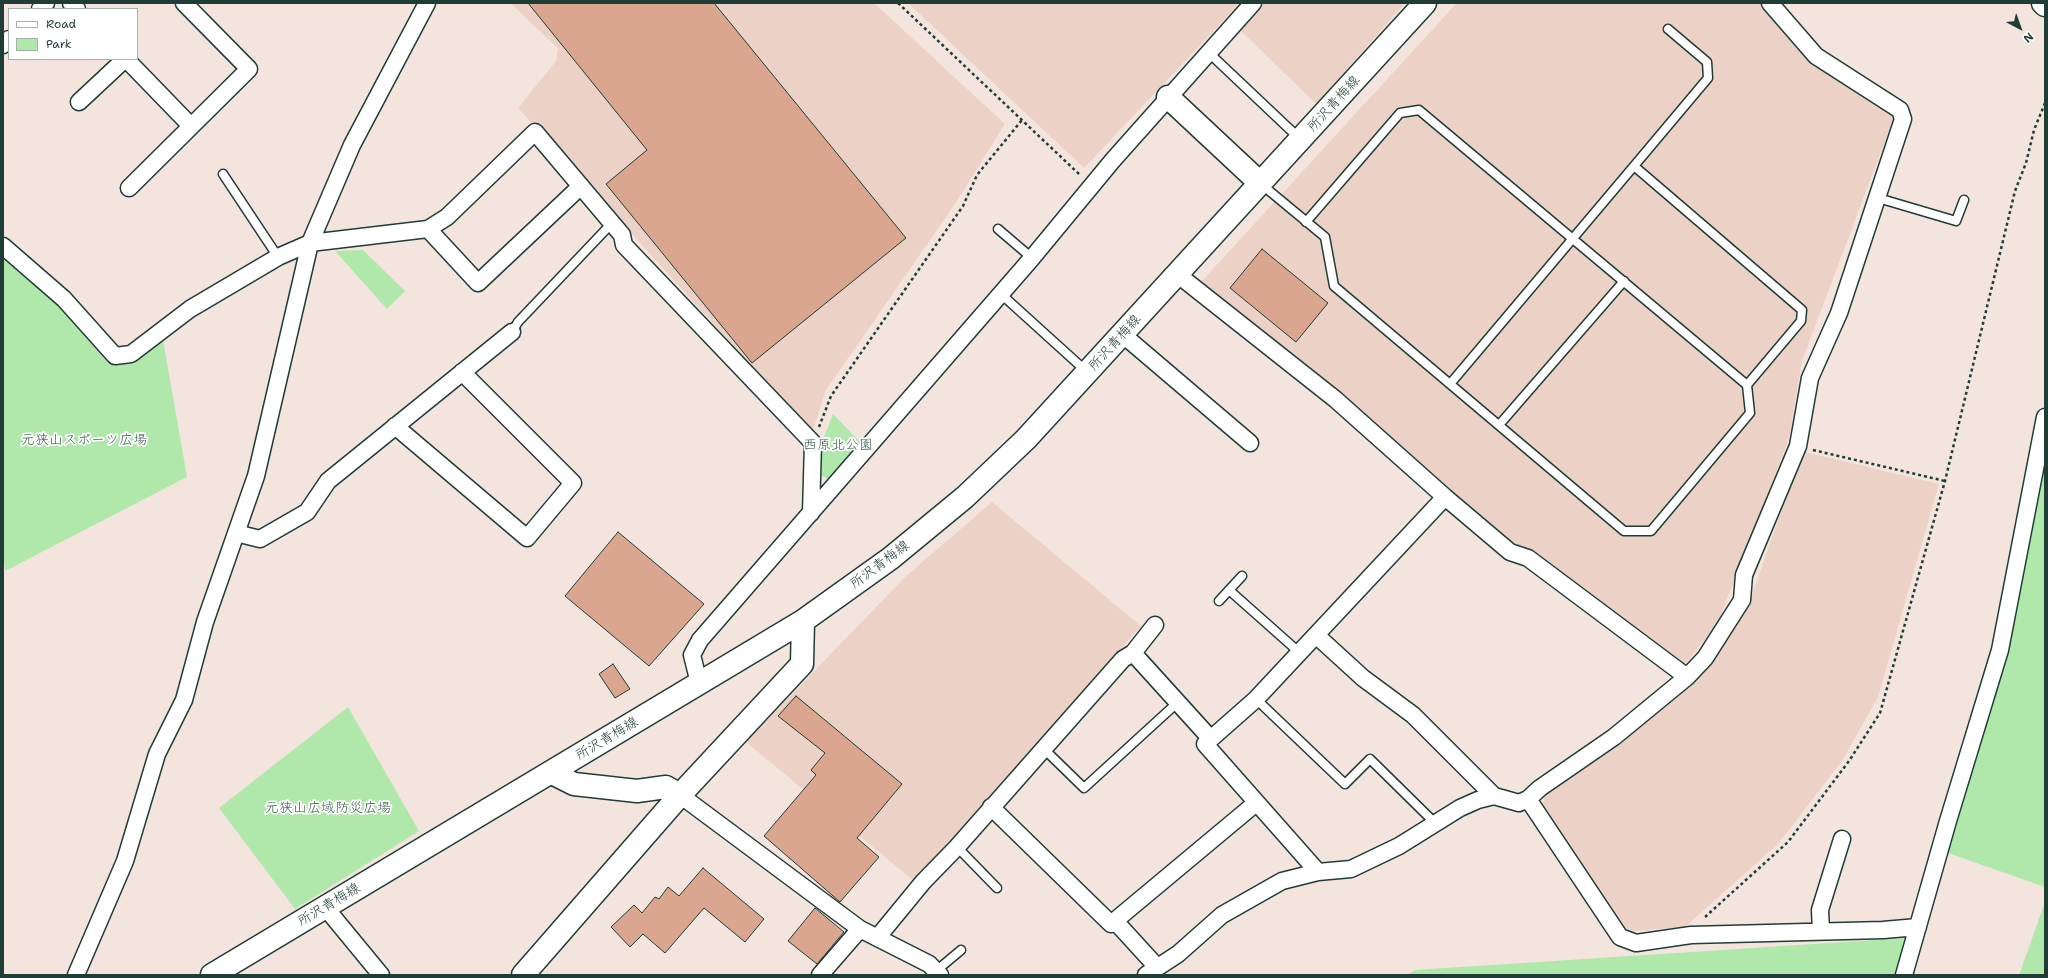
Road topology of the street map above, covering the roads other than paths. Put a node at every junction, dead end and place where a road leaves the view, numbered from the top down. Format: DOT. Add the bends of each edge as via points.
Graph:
graph roads {
  1 [pos="184,3"];
  2 [pos="427,3"];
  3 [pos="1252,3"];
  4 [pos="1425,3"];
  5 [pos="1770,3"];
  6 [pos="1668,29"];
  7 [pos="1208,52"];
  8 [pos="124,60"];
  9 [pos="126,60"];
  10 [pos="1168,96"];
  11 [pos="79,102"];
  12 [pos="191,126"];
  13 [pos="1301,140"];
  14 [pos="1634,166"];
  15 [pos="223,174"];
  16 [pos="1260,183"];
  17 [pos="581,186"];
  18 [pos="129,188"];
  19 [pos="1878,198"];
  20 [pos="1964,200"];
  21 [pos="1306,222"];
  22 [pos="612,223"];
  23 [pos="428,229"];
  24 [pos="998,229"];
  25 [pos="1572,239"];
  26 [pos="310,243"];
  27 [pos="3,246"];
  28 [pos="278,257"];
  29 [pos="1032,258"];
  30 [pos="1177,274"];
  31 [pos="1624,281"];
  32 [pos="1001,294"];
  33 [pos="512,332"];
  34 [pos="1122,334"];
  35 [pos="462,372"];
  36 [pos="1088,372"];
  37 [pos="1450,384"];
  38 [pos="1747,385"];
  39 [pos="2045,422"];
  40 [pos="395,426"];
  41 [pos="1499,426"];
  42 [pos="1250,444"];
  43 [pos="1445,497"];
  44 [pos="812,513"];
  45 [pos="236,533"];
  46 [pos="1242,576"];
  47 [pos="1229,590"];
  48 [pos="1219,601"];
  49 [pos="803,621"];
  50 [pos="1156,625"];
  51 [pos="1317,636"];
  52 [pos="1133,653"];
  53 [pos="1300,653"];
  54 [pos="1687,676"];
  55 [pos="699,683"];
  56 [pos="1256,699"];
  57 [pos="1177,703"];
  58 [pos="1210,738"];
  59 [pos="1044,749"];
  60 [pos="552,773"];
  61 [pos="680,795"];
  62 [pos="1494,796"];
  63 [pos="1528,799"];
  64 [pos="1256,803"];
  65 [pos="991,807"];
  66 [pos="1435,823"];
  67 [pos="1842,839"];
  68 [pos="957,847"];
  69 [pos="1318,872"];
  70 [pos="997,888"];
  71 [pos="325,907"];
  72 [pos="1116,921"];
  73 [pos="1918,927"];
  74 [pos="860,929"];
  75 [pos="1821,930"];
  76 [pos="877,938"];
  77 [pos="961,950"];
  78 [pos="1151,971"];
  79 [pos="222,973"];
  80 [pos="938,973"];
  81 [pos="76,975"];
  82 [pos="382,975"];
  83 [pos="523,975"];
  84 [pos="820,975"];
  85 [pos="1904,975"];
  1 -- 12 [label="street" via="249,69"];
  2 -- 26 [label="street" via="352,145"];
  3 -- 7 [label="street"];
  4 -- 13 [label="main road, 所沢青梅線"];
  5 -- 19 [label="street" via="1816,56 1900,110 1903,119"];
  6 -- 14 [label="lane" via="1707,62 1708,78"];
  7 -- 10 [label="street"];
  7 -- 13 [label="lane"];
  8 -- 11 [label="street"];
  9 -- 12 [label="street"];
  10 -- 16 [label="main road"];
  10 -- 29 [label="street"];
  12 -- 18 [label="street"];
  13 -- 16 [label="main road, 所沢青梅線"];
  14 -- 25 [label="lane"];
  14 -- 38 [label="lane" via="1802,310 1801,321"];
  15 -- 28 [label="lane"];
  16 -- 21 [label="lane"];
  16 -- 30 [label="main road, 所沢青梅線"];
  17 -- 22 [label="street"];
  17 -- 23 [label="street" via="478,283"];
  17 -- 23 [label="street" via="535,132 447,217"];
  19 -- 20 [label="lane" via="1956,222"];
  19 -- 54 [label="street" via="1839,313 1810,378 1798,446 1744,575 1742,600 1705,658"];
  21 -- 25 [label="lane" via="1400,113 1419,110"];
  21 -- 37 [label="lane" via="1325,237 1334,286"];
  22 -- 33 [label="lane" via="518,322"];
  22 -- 44 [label="street" via="622,235 624,245 813,443"];
  23 -- 26 [label="street"];
  24 -- 29 [label="lane"];
  25 -- 31 [label="lane"];
  25 -- 37 [label="lane"];
  26 -- 28 [label="street"];
  26 -- 45 [label="street" via="256,476"];
  27 -- 28 [label="street" via="64,299 115,356 131,354 190,310"];
  29 -- 32 [label="street"];
  30 -- 34 [label="main road, 所沢青梅線"];
  30 -- 43 [label="street" via="1335,399"];
  31 -- 38 [label="lane"];
  31 -- 41 [label="lane"];
  32 -- 36 [label="lane"];
  32 -- 44 [label="street"];
  33 -- 35 [label="street"];
  34 -- 36 [label="main road, 所沢青梅線"];
  34 -- 42 [label="street"];
  35 -- 40 [label="street"];
  35 -- 40 [label="street" via="573,483 527,538"];
  36 -- 49 [label="main road, 所沢青梅線" via="1026,438 965,497 891,558"];
  37 -- 41 [label="lane"];
  38 -- 41 [label="lane" via="1750,413 1651,530 1624,531"];
  39 -- 73 [label="street" via="2000,650"];
  40 -- 45 [label="street" via="328,481 306,512 260,539"];
  43 -- 51 [label="street"];
  43 -- 54 [label="street" via="1510,552 1528,558"];
  44 -- 55 [label="street" via="700,640 692,655"];
  45 -- 81 [label="street" via="205,622 184,700 157,754 125,861"];
  46 -- 47 [label="lane"];
  47 -- 48 [label="lane"];
  47 -- 53 [label="lane"];
  49 -- 55 [label="main road, 所沢青梅線"];
  49 -- 61 [label="main road" via="802,664"];
  50 -- 52 [label="street"];
  51 -- 53 [label="street"];
  51 -- 62 [label="street" via="1363,678 1413,715"];
  52 -- 57 [label="street"];
  52 -- 59 [label="street" via="1123,659"];
  53 -- 56 [label="street"];
  54 -- 63 [label="street" via="1614,737"];
  55 -- 60 [label="main road, 所沢青梅線"];
  56 -- 58 [label="street"];
  56 -- 66 [label="lane" via="1345,784 1370,759"];
  57 -- 58 [label="street"];
  57 -- 59 [label="lane" via="1084,788"];
  58 -- 64 [label="street" via="1205,744"];
  59 -- 65 [label="street"];
  60 -- 61 [label="main road" via="574,784 637,791 666,787"];
  60 -- 71 [label="main road, 所沢青梅線"];
  61 -- 74 [label="street"];
  61 -- 83 [label="main road"];
  62 -- 63 [label="street" via="1519,803"];
  62 -- 66 [label="street" via="1460,808"];
  63 -- 75 [label="street" via="1620,937 1636,943 1692,935"];
  64 -- 69 [label="street"];
  64 -- 72 [label="street"];
  65 -- 68 [label="street"];
  65 -- 72 [label="street" via="1111,924"];
  66 -- 69 [label="street" via="1387,852 1351,869"];
  67 -- 75 [label="street" via="1820,910"];
  68 -- 70 [label="lane"];
  68 -- 76 [label="street" via="923,882"];
  69 -- 78 [label="street" via="1282,881 1222,915 1178,954"];
  71 -- 79 [label="main road, 所沢青梅線"];
  71 -- 82 [label="street"];
  72 -- 78 [label="street"];
  73 -- 75 [label="street"];
  73 -- 85 [label="street"];
  74 -- 76 [label="street"];
  74 -- 84 [label="street"];
  76 -- 80 [label="street" via="929,964"];
  77 -- 80 [label="lane"];
}
